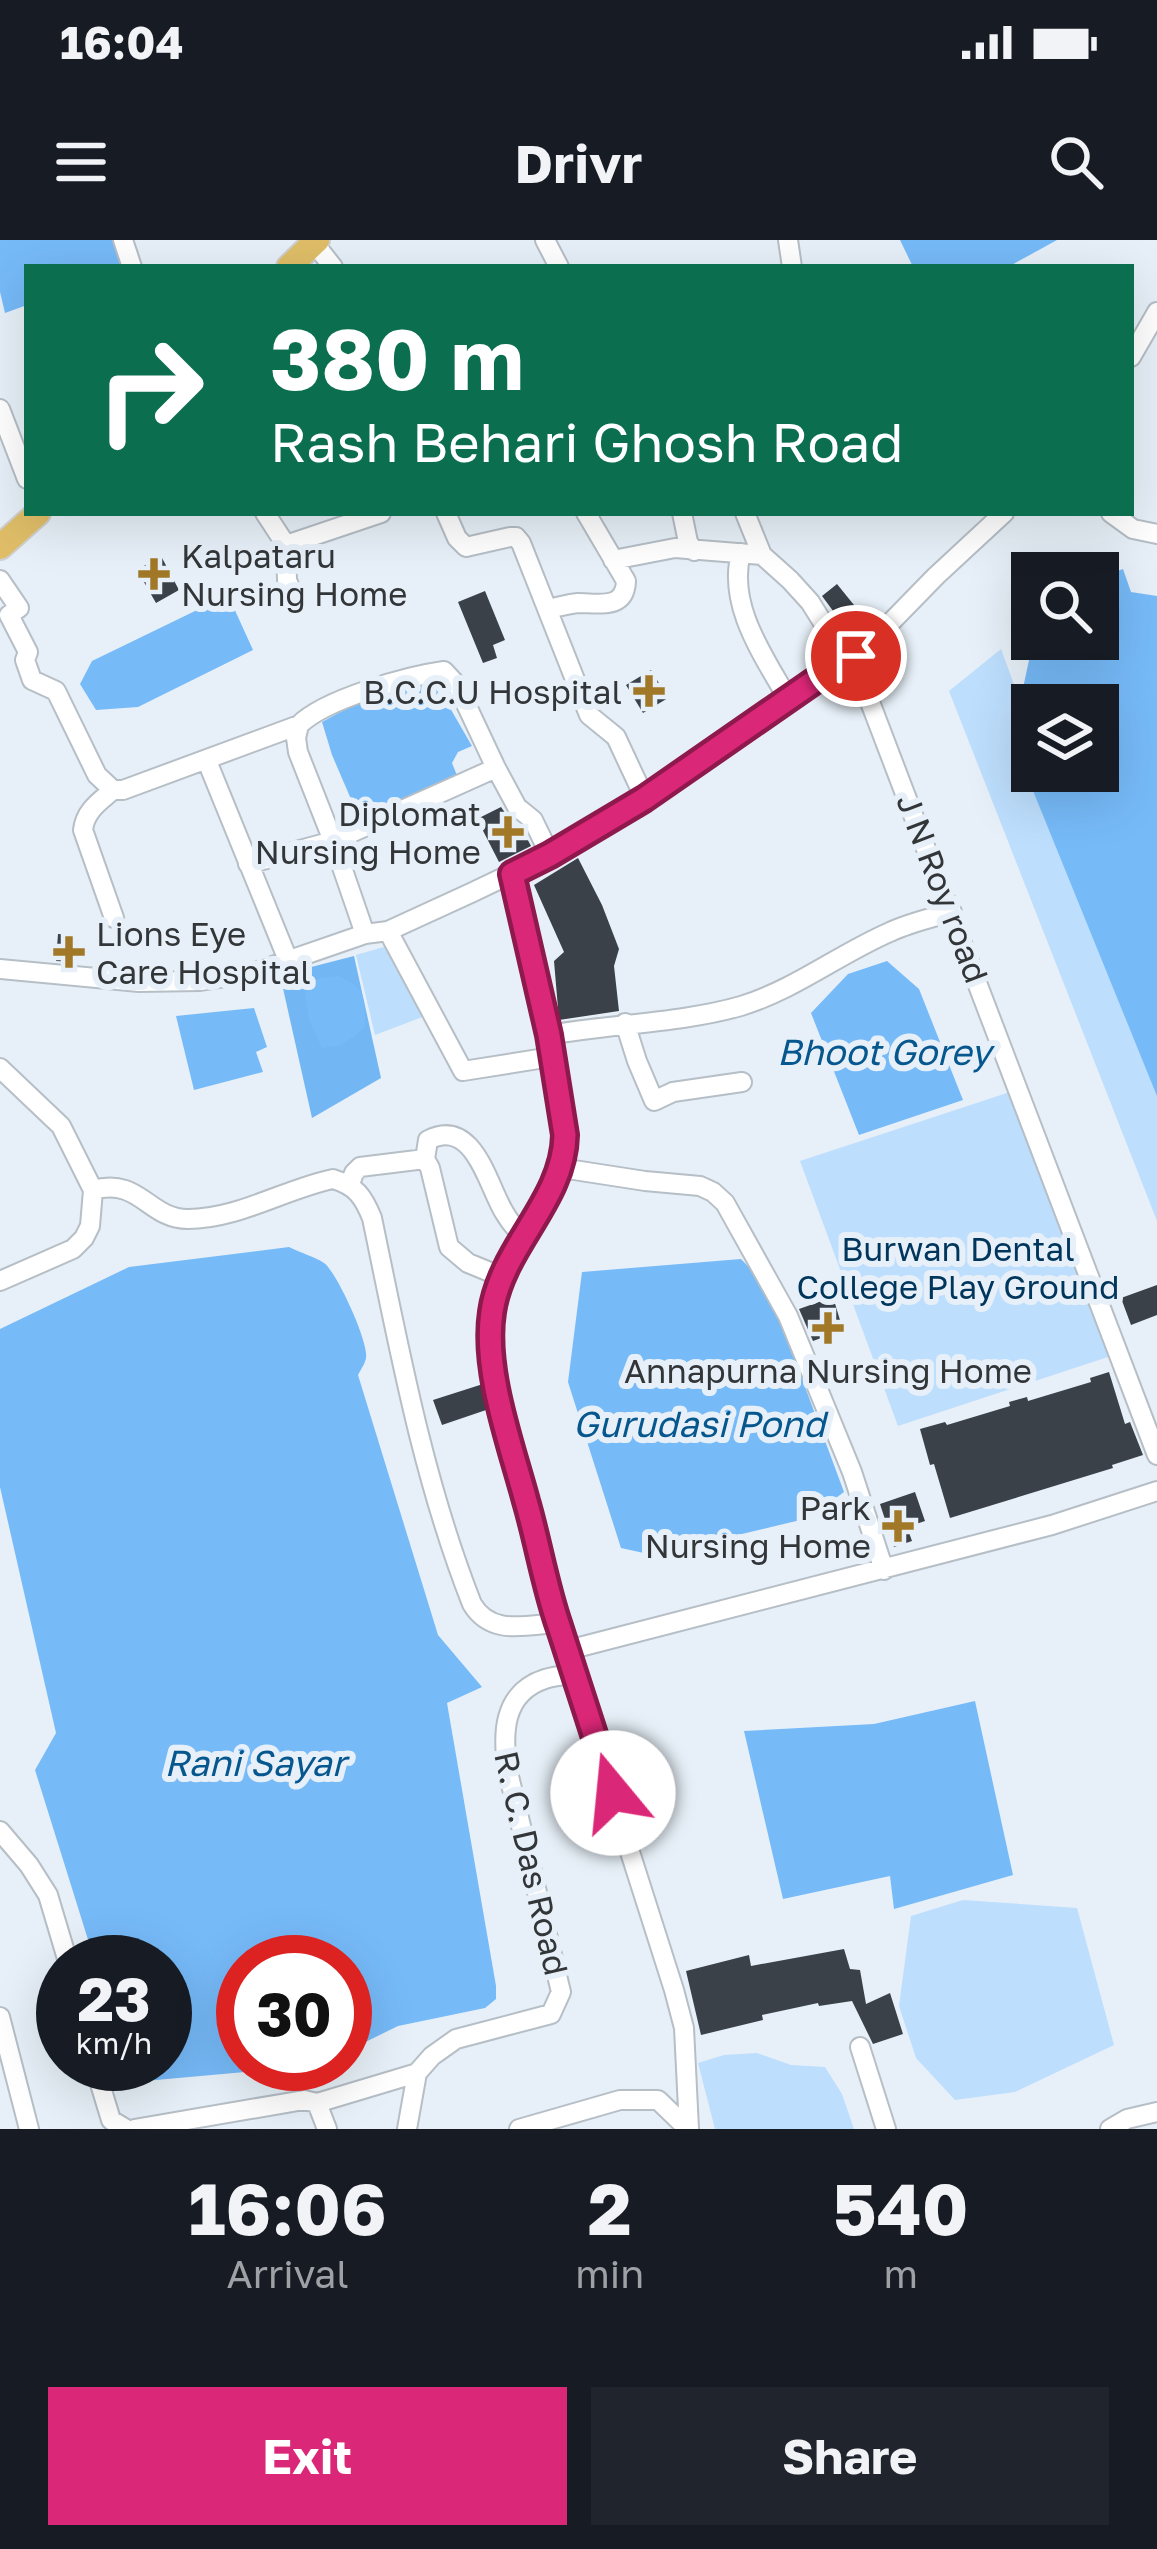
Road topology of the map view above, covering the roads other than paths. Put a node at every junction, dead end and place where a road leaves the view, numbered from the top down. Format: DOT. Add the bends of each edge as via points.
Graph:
graph roads {
  1 [pos="316,242"];
  2 [pos="292,264"];
  3 [pos="1157,312"];
  4 [pos="1138,328"];
  5 [pos="0,410"];
  6 [pos="24,471"];
  7 [pos="24,505"];
  8 [pos="35,516"];
  9 [pos="267,516"];
  10 [pos="372,516"];
  11 [pos="447,516"];
  12 [pos="588,516"];
  13 [pos="683,516"];
  14 [pos="746,516"];
  15 [pos="999,516"];
  16 [pos="1115,516"];
  17 [pos="0,528"];
  18 [pos="1157,534"];
  19 [pos="286,545"];
  20 [pos="0,547"];
  21 [pos="694,550"];
  22 [pos="741,553"];
  23 [pos="762,555"];
  24 [pos="614,560"];
  25 [pos="0,580"];
  26 [pos="297,606"];
  27 [pos="548,610"];
  28 [pos="855,658"];
  29 [pos="788,699"];
  30 [pos="299,724"];
  31 [pos="207,761"];
  32 [pos="496,769"];
  33 [pos="112,790"];
  34 [pos="644,799"];
  35 [pos="333,841"];
  36 [pos="550,855"];
  37 [pos="248,864"];
  38 [pos="512,874"];
  39 [pos="952,912"];
  40 [pos="114,919"];
  41 [pos="388,931"];
  42 [pos="365,934"];
  43 [pos="288,960"];
  44 [pos="0,969"];
  45 [pos="625,1023"];
  46 [pos="549,1035"];
  47 [pos="551,1057"];
  48 [pos="0,1068"];
  49 [pos="742,1082"];
  50 [pos="8,1086"];
  51 [pos="425,1159"];
  52 [pos="561,1168"];
  53 [pos="350,1184"];
  54 [pos="93,1190"];
  55 [pos="522,1235"];
  56 [pos="502,1277"];
  57 [pos="0,1281"];
  58 [pos="1157,1454"];
  59 [pos="1157,1490"];
  60 [pos="884,1570"];
  61 [pos="557,1623"];
  62 [pos="568,1651"];
  63 [pos="575,1674"];
  64 [pos="0,1831"];
  65 [pos="60,1935"];
  66 [pos="0,2017"];
  67 [pos="860,2047"];
  68 [pos="418,2073"];
  69 [pos="101,2091"];
  70 [pos="316,2103"];
  71 [pos="1157,2112"];
  72 [pos="29,2129"];
  73 [pos="130,2129"];
  74 [pos="326,2129"];
  75 [pos="406,2129"];
  76 [pos="518,2129"];
  77 [pos="688,2129"];
  78 [pos="886,2129"];
  79 [pos="1110,2129"];
  1 -- 2 [label="main road"];
  3 -- 4 [label="street"];
  5 -- 6 [label="street"];
  7 -- 17 [label="main road"];
  8 -- 20 [label="main road"];
  9 -- 19 [label="street"];
  10 -- 19 [label="street"];
  11 -- 27 [label="street" via="466,548 516,537"];
  12 -- 24 [label="street"];
  13 -- 21 [label="street"];
  14 -- 23 [label="street"];
  15 -- 28 [label="street"];
  16 -- 18 [label="street"];
  19 -- 26 [label="street"];
  21 -- 22 [label="street"];
  21 -- 24 [label="street"];
  22 -- 23 [label="street"];
  22 -- 29 [label="street" via="744,613"];
  23 -- 28 [label="street"];
  24 -- 27 [label="street" via="626,581 622,597"];
  25 -- 33 [label="street" via="19,608 9,615 32,680 56,691"];
  27 -- 34 [label="street" via="589,715 616,737"];
  28 -- 29 [label="street"];
  28 -- 39 [label="street, J N Roy road"];
  29 -- 34 [label="street"];
  30 -- 31 [label="street"];
  30 -- 32 [label="street" via="390,683 444,671"];
  30 -- 35 [label="street" via="298,752"];
  31 -- 33 [label="street"];
  31 -- 37 [label="street"];
  32 -- 35 [label="street"];
  32 -- 36 [label="street"];
  33 -- 40 [label="street" via="83,830"];
  34 -- 36 [label="street"];
  35 -- 37 [label="street"];
  35 -- 42 [label="street"];
  36 -- 38 [label="street"];
  37 -- 43 [label="street"];
  38 -- 41 [label="street"];
  38 -- 46 [label="street"];
  39 -- 45 [label="street" via="891,931 740,1006"];
  39 -- 58 [label="street, J N Roy road"];
  41 -- 42 [label="street"];
  41 -- 47 [label="street" via="464,1071"];
  42 -- 43 [label="street"];
  43 -- 44 [label="street" via="200,981"];
  45 -- 46 [label="street"];
  45 -- 49 [label="street" via="654,1101"];
  46 -- 47 [label="street"];
  47 -- 52 [label="street" via="565,1135"];
  48 -- 50 [label="street"];
  50 -- 54 [label="street" via="61,1126"];
  51 -- 53 [label="street" via="360,1167"];
  51 -- 55 [label="street" via="432,1137 466,1142"];
  51 -- 56 [label="street" via="449,1247"];
  52 -- 55 [label="street"];
  52 -- 60 [label="street" via="700,1186 724,1203 788,1316"];
  53 -- 54 [label="street" via="314,1183 194,1220 176,1219 122,1187"];
  53 -- 61 [label="street" via="372,1219 414,1414 472,1604 497,1626"];
  54 -- 57 [label="street" via="90,1226 73,1249"];
  55 -- 56 [label="street"];
  56 -- 61 [label="street" via="491,1315 496,1382"];
  59 -- 60 [label="street"];
  60 -- 62 [label="street"];
  61 -- 62 [label="street"];
  62 -- 63 [label="street"];
  63 -- 68 [label="street, R. C. Das Road" via="523,1691 503,1736 561,1991 551,2014 456,2039"];
  63 -- 77 [label="street" via="684,2028"];
  64 -- 65 [label="street" via="48,1895"];
  66 -- 72 [label="street"];
  67 -- 78 [label="street"];
  68 -- 70 [label="street, R. C. Das Road"];
  68 -- 75 [label="street"];
  69 -- 73 [label="street, R. C. Das Road" via="111,2120"];
  70 -- 73 [label="street, R. C. Das Road"];
  70 -- 74 [label="street"];
  71 -- 79 [label="street"];
  76 -- 77 [label="street" via="620,2100 658,2100"];
}
